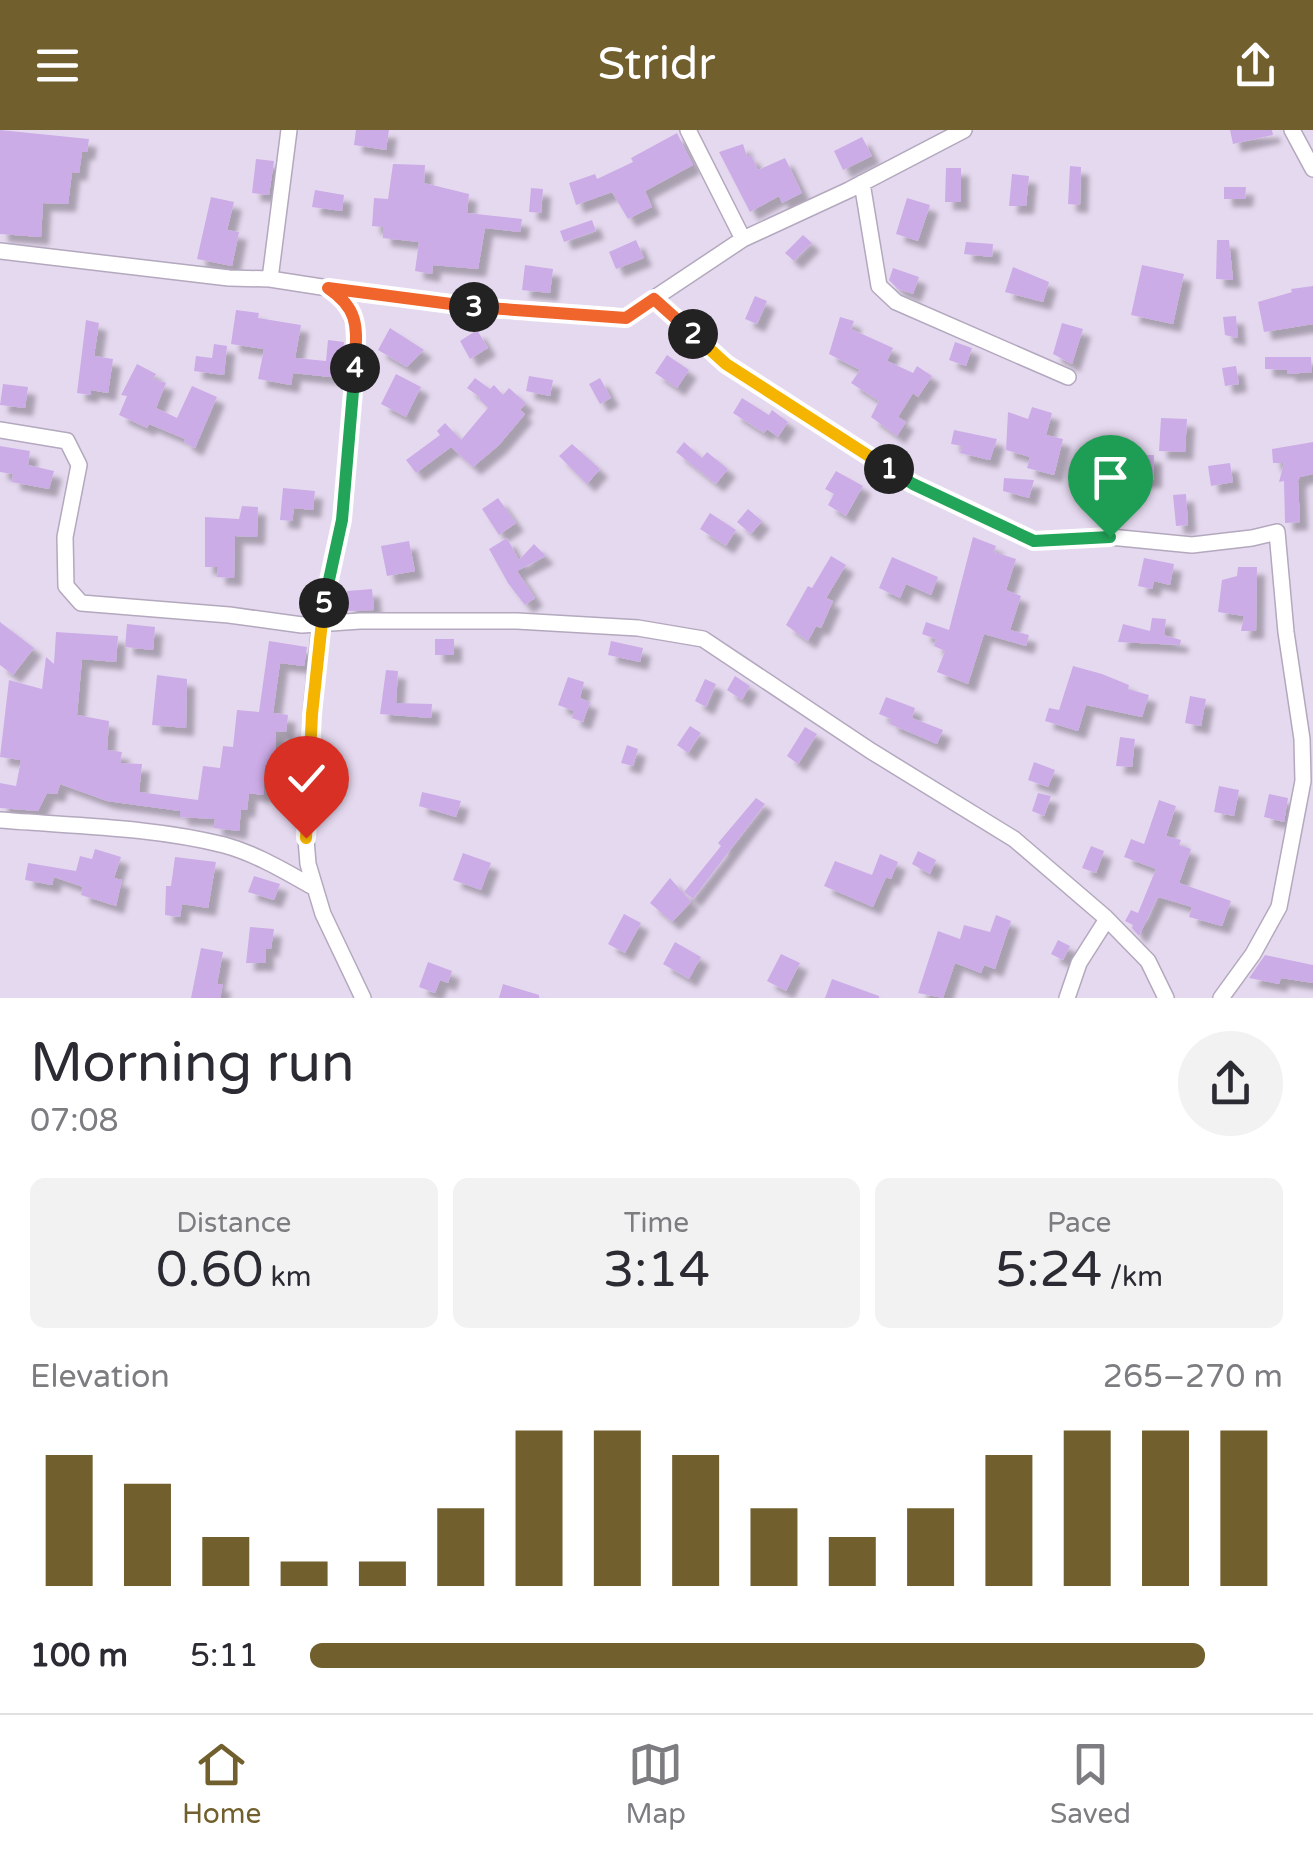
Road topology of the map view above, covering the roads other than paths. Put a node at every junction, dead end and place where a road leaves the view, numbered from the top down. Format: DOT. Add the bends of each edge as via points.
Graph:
graph roads {
  1 [pos="289,130"];
  2 [pos="688,130"];
  3 [pos="964,130"];
  4 [pos="1292,130"];
  5 [pos="1312,163"];
  6 [pos="862,183"];
  7 [pos="744,238"];
  8 [pos="0,251"];
  9 [pos="270,280"];
  10 [pos="328,288"];
  11 [pos="654,299"];
  12 [pos="1068,377"];
  13 [pos="0,430"];
  14 [pos="320,624"];
  15 [pos="0,820"];
  16 [pos="315,888"];
  17 [pos="1106,920"];
  18 [pos="363,998"];
  19 [pos="1067,998"];
  20 [pos="1166,998"];
  21 [pos="1221,998"];
  1 -- 9 [label="street"];
  2 -- 7 [label="street"];
  3 -- 6 [label="street"];
  4 -- 5 [label="street"];
  6 -- 7 [label="street"];
  6 -- 12 [label="street" via="879,286 896,302"];
  7 -- 11 [label="street"];
  8 -- 9 [label="street"];
  9 -- 10 [label="street"];
  10 -- 11 [label="street" via="626,318"];
  10 -- 14 [label="street" via="348,301 356,330 342,520"];
  11 -- 21 [label="street" via="726,364 913,484 1034,541 1110,537 1192,545 1278,532 1303,782 1278,907"];
  13 -- 14 [label="street" via="67,440 79,464 64,537 66,586 81,603"];
  14 -- 16 [label="street" via="306,825"];
  14 -- 17 [label="street" via="516,621 703,639 1014,839"];
  15 -- 16 [label="street" via="224,845"];
  16 -- 18 [label="street"];
  17 -- 19 [label="street"];
  17 -- 20 [label="street" via="1148,961"];
}
